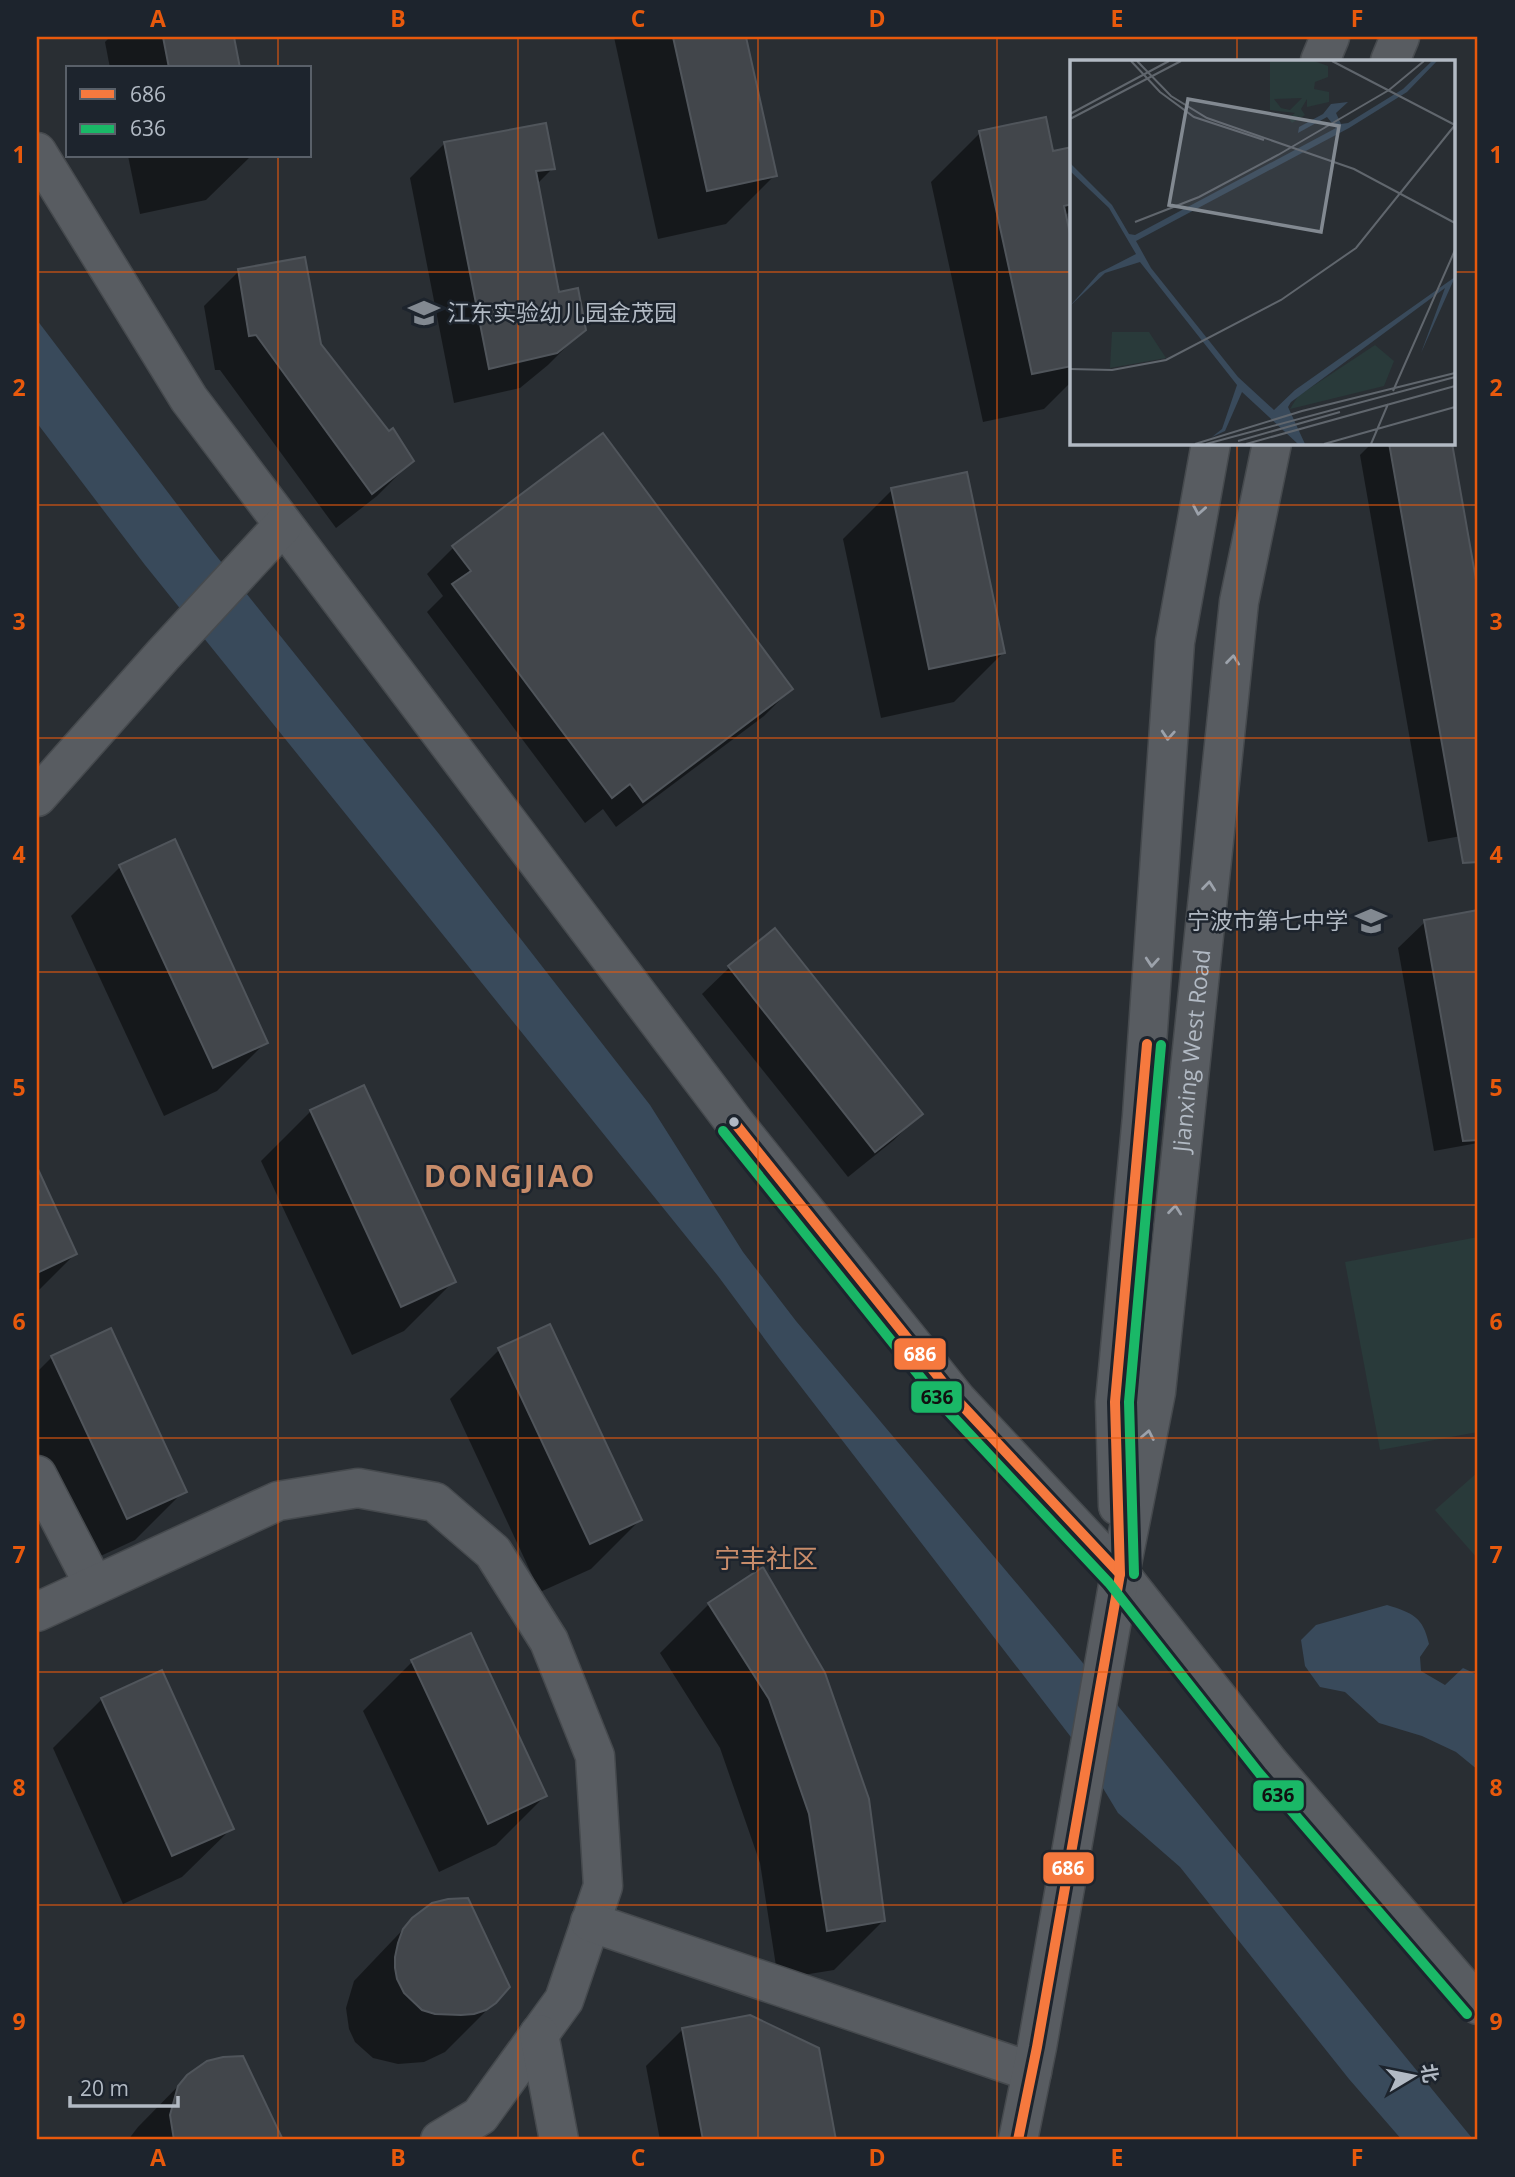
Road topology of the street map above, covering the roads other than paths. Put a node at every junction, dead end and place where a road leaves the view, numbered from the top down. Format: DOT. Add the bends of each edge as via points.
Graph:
graph roads {
  1 [pos="1330,37"];
  2 [pos="1400,37"];
  3 [pos="1320,60"];
  4 [pos="1390,60"];
  5 [pos="37,152"];
  6 [pos="1211,444"];
  7 [pos="1272,444"];
  8 [pos="276,533"];
  9 [pos="37,797"];
  10 [pos="37,1475"];
  11 [pos="1119,1574"];
  12 [pos="94,1585"];
  13 [pos="37,1612"];
  14 [pos="590,1922"];
  15 [pos="1478,2006"];
  16 [pos="539,2034"];
  17 [pos="1032,2072"];
  18 [pos="440,2140"];
  19 [pos="559,2140"];
  20 [pos="1018,2140"];
  1 -- 3 [label="street"];
  2 -- 4 [label="street"];
  5 -- 8 [label="street" via="188,400"];
  6 -- 11 [label="street, Jianxing West Road, one-way" via="1175,642 1142,1116 1115,1402"];
  11 -- 7 [label="street, Jianxing West Road, one-way" via="1156,1392 1239,602"];
  8 -- 9 [label="street"];
  8 -- 11 [label="street" via="734,1122 957,1400"];
  10 -- 12 [label="street"];
  11 -- 15 [label="street" via="1270,1764"];
  11 -- 17 [label="street, Jianxing West Road"];
  12 -- 13 [label="street"];
  12 -- 14 [label="street" via="278,1501 358,1488 435,1502 493,1552 549,1641 595,1756 603,1886"];
  14 -- 16 [label="street" via="564,2000"];
  14 -- 17 [label="street"];
  16 -- 18 [label="street" via="480,2116"];
  16 -- 19 [label="street"];
  17 -- 20 [label="street, Jianxing West Road"];
}
